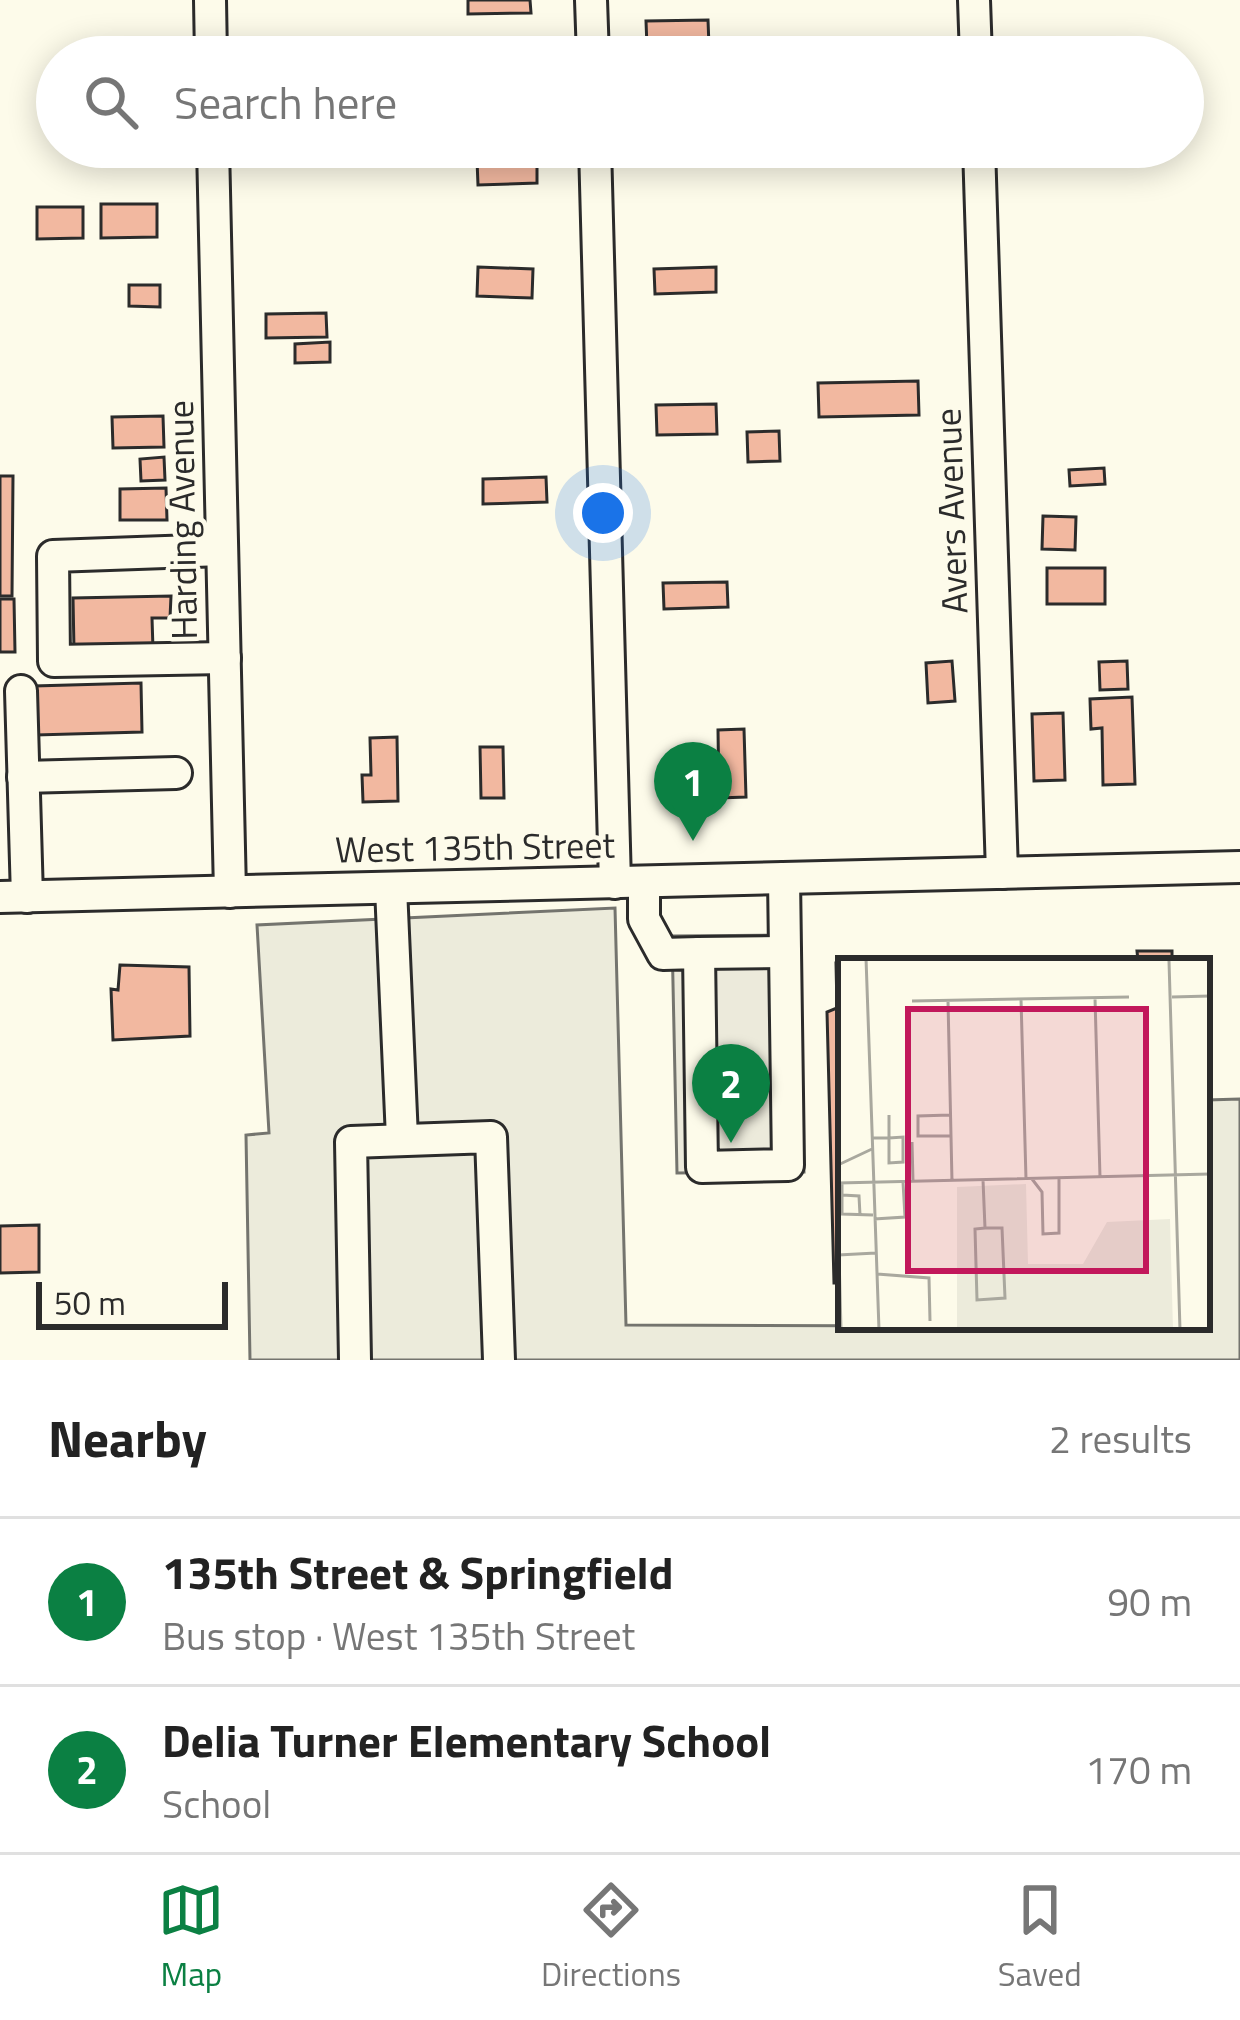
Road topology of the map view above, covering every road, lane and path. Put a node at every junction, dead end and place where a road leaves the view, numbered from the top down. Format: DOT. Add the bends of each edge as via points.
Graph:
graph roads {
  1 [pos="210,0"];
  2 [pos="591,0"];
  3 [pos="974,0"];
  4 [pos="211,36"];
  5 [pos="592,36"];
  6 [pos="975,36"];
  7 [pos="213,168"];
  8 [pos="596,168"];
  9 [pos="980,168"];
  10 [pos="222,550"];
  11 [pos="225,658"];
  12 [pos="21,691"];
  13 [pos="176,773"];
  14 [pos="23,776"];
  15 [pos="1240,867"];
  16 [pos="1002,873"];
  17 [pos="784,878"];
  18 [pos="629,882"];
  19 [pos="391,888"];
  20 [pos="230,892"];
  21 [pos="14,897"];
  22 [pos="785,952"];
  23 [pos="699,953"];
  24 [pos="402,1138"];
  25 [pos="356,1360"];
  26 [pos="499,1360"];
  1 -- 4 [label="street"];
  2 -- 5 [label="street"];
  3 -- 6 [label="street"];
  7 -- 10 [label="street, Harding Avenue"];
  8 -- 18 [label="street"];
  9 -- 16 [label="street, Avers Avenue"];
  10 -- 11 [label="street, Harding Avenue"];
  10 -- 11 [label="street" via="53,556 54,661"];
  11 -- 20 [label="street, Harding Avenue"];
  12 -- 14 [label="street"];
  13 -- 14 [label="street"];
  14 -- 21 [label="street"];
  15 -- 16 [label="street, West 135th Street"];
  16 -- 17 [label="street, West 135th Street"];
  17 -- 18 [label="street, West 135th Street"];
  17 -- 22 [label="street"];
  18 -- 19 [label="street, West 135th Street"];
  18 -- 23 [label="street" via="663,954"];
  19 -- 20 [label="street, West 135th Street"];
  19 -- 24 [label="street"];
  20 -- 21 [label="street, West 135th Street"];
  22 -- 23 [label="street"];
  22 -- 23 [label="street" via="788,1165 702,1167"];
  24 -- 25 [label="street" via="351,1142"];
  24 -- 26 [label="street" via="491,1137"];
}
